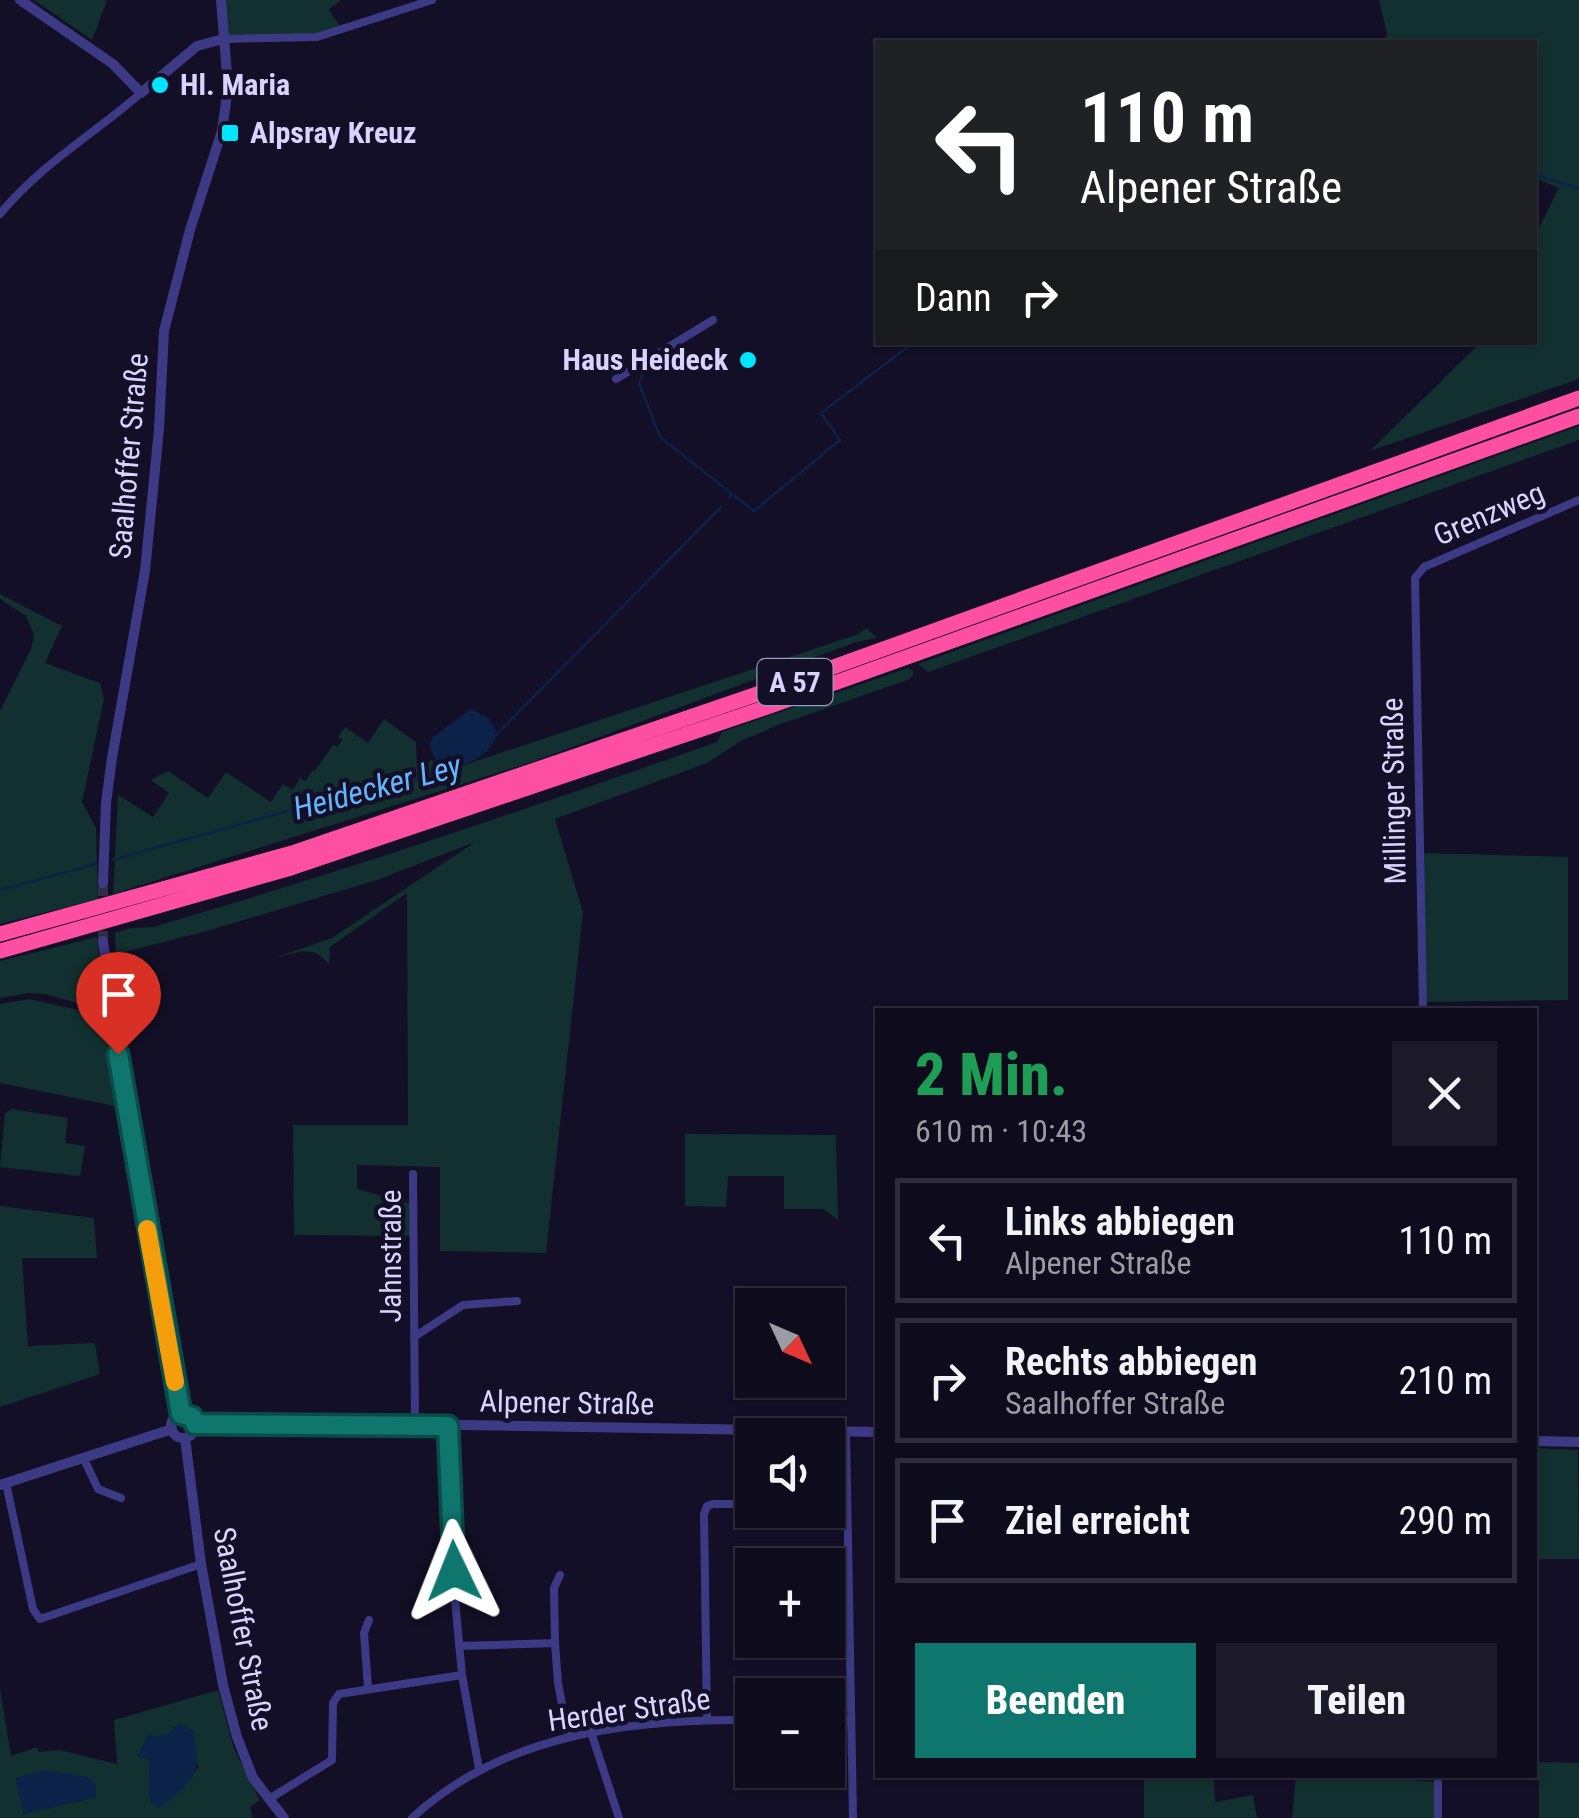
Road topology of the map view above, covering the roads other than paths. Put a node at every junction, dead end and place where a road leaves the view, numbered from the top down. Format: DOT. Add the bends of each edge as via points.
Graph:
graph roads {
  1 [pos="20,0"];
  2 [pos="222,0"];
  3 [pos="432,0"];
  4 [pos="223,39"];
  5 [pos="141,93"];
  6 [pos="0,214"];
  7 [pos="714,320"];
  8 [pos="616,379"];
  9 [pos="1579,398"];
  10 [pos="1579,416"];
  11 [pos="1579,500"];
  12 [pos="1418,572"];
  13 [pos="103,883"];
  14 [pos="0,934"];
  15 [pos="103,941"];
  16 [pos="0,951"];
  17 [pos="1423,1008"];
  18 [pos="413,1174"];
  19 [pos="517,1301"];
  20 [pos="414,1337"];
  21 [pos="181,1414"];
  22 [pos="195,1424"];
  23 [pos="415,1425"];
  24 [pos="448,1426"];
  25 [pos="172,1430"];
  26 [pos="846,1431"];
  27 [pos="875,1432"];
  28 [pos="186,1438"];
  29 [pos="1537,1441"];
  30 [pos="1579,1442"];
  31 [pos="83,1456"];
  32 [pos="3,1484"];
  33 [pos="120,1498"];
  34 [pos="735,1504"];
  35 [pos="845,1506"];
  36 [pos="201,1564"];
  37 [pos="560,1575"];
  38 [pos="368,1620"];
  39 [pos="555,1643"];
  40 [pos="460,1646"];
  41 [pos="462,1675"];
  42 [pos="368,1688"];
  43 [pos="707,1720"];
  44 [pos="735,1720"];
  45 [pos="845,1722"];
  46 [pos="849,1722"];
  47 [pos="590,1732"];
  48 [pos="568,1736"];
  49 [pos="478,1769"];
  50 [pos="1438,1778"];
  51 [pos="269,1799"];
  52 [pos="284,1818"];
  53 [pos="412,1818"];
  54 [pos="618,1818"];
  55 [pos="852,1818"];
  56 [pos="1438,1818"];
  1 -- 5 [label="street" via="113,64"];
  2 -- 4 [label="street"];
  3 -- 4 [label="street" via="318,36"];
  4 -- 5 [label="street" via="197,46"];
  4 -- 13 [label="street, Saalhoffer Straße" via="228,87 222,131 164,331 146,553 108,788"];
  5 -- 6 [label="street" via="40,172"];
  7 -- 8 [label="street"];
  9 -- 14 [label="highway, A 57" via="776,688 292,853"];
  10 -- 16 [label="highway, A 57" via="720,723 291,868"];
  11 -- 12 [label="street, Grenzweg"];
  12 -- 17 [label="street, Millinger Straße"];
  15 -- 21 [label="street"];
  18 -- 20 [label="street, Jahnstraße"];
  19 -- 20 [label="street, Jahnstraße" via="462,1305"];
  20 -- 23 [label="street, Jahnstraße"];
  21 -- 22 [label="street"];
  21 -- 25 [label="street"];
  22 -- 23 [label="street, Alpener Straße"];
  22 -- 28 [label="street"];
  23 -- 24 [label="street, Alpener Straße"];
  24 -- 26 [label="street, Alpener Straße"];
  24 -- 40 [label="street"];
  25 -- 28 [label="street"];
  25 -- 31 [label="street"];
  26 -- 27 [label="street, Alpener Straße"];
  26 -- 35 [label="street"];
  28 -- 36 [label="street, Saalhoffer Straße"];
  29 -- 30 [label="street"];
  31 -- 32 [label="street"];
  31 -- 33 [label="street" via="98,1489"];
  32 -- 36 [label="street" via="40,1620"];
  34 -- 43 [label="street" via="713,1504 704,1514"];
  35 -- 46 [label="street"];
  36 -- 51 [label="street, Saalhoffer Straße" via="236,1737"];
  37 -- 39 [label="street" via="554,1588"];
  38 -- 42 [label="street"];
  39 -- 40 [label="street"];
  39 -- 48 [label="street"];
  40 -- 41 [label="street"];
  41 -- 42 [label="street"];
  41 -- 49 [label="street"];
  42 -- 51 [label="street" via="335,1697 328,1765"];
  43 -- 44 [label="street, Herder Straße"];
  43 -- 47 [label="street, Herder Straße"];
  45 -- 46 [label="street"];
  46 -- 55 [label="street"];
  47 -- 48 [label="street, Herder Straße"];
  47 -- 54 [label="street"];
  48 -- 49 [label="street, Herder Straße"];
  49 -- 53 [label="street, Herder Straße"];
  50 -- 56 [label="street"];
  51 -- 52 [label="street, Saalhoffer Straße"];
}
